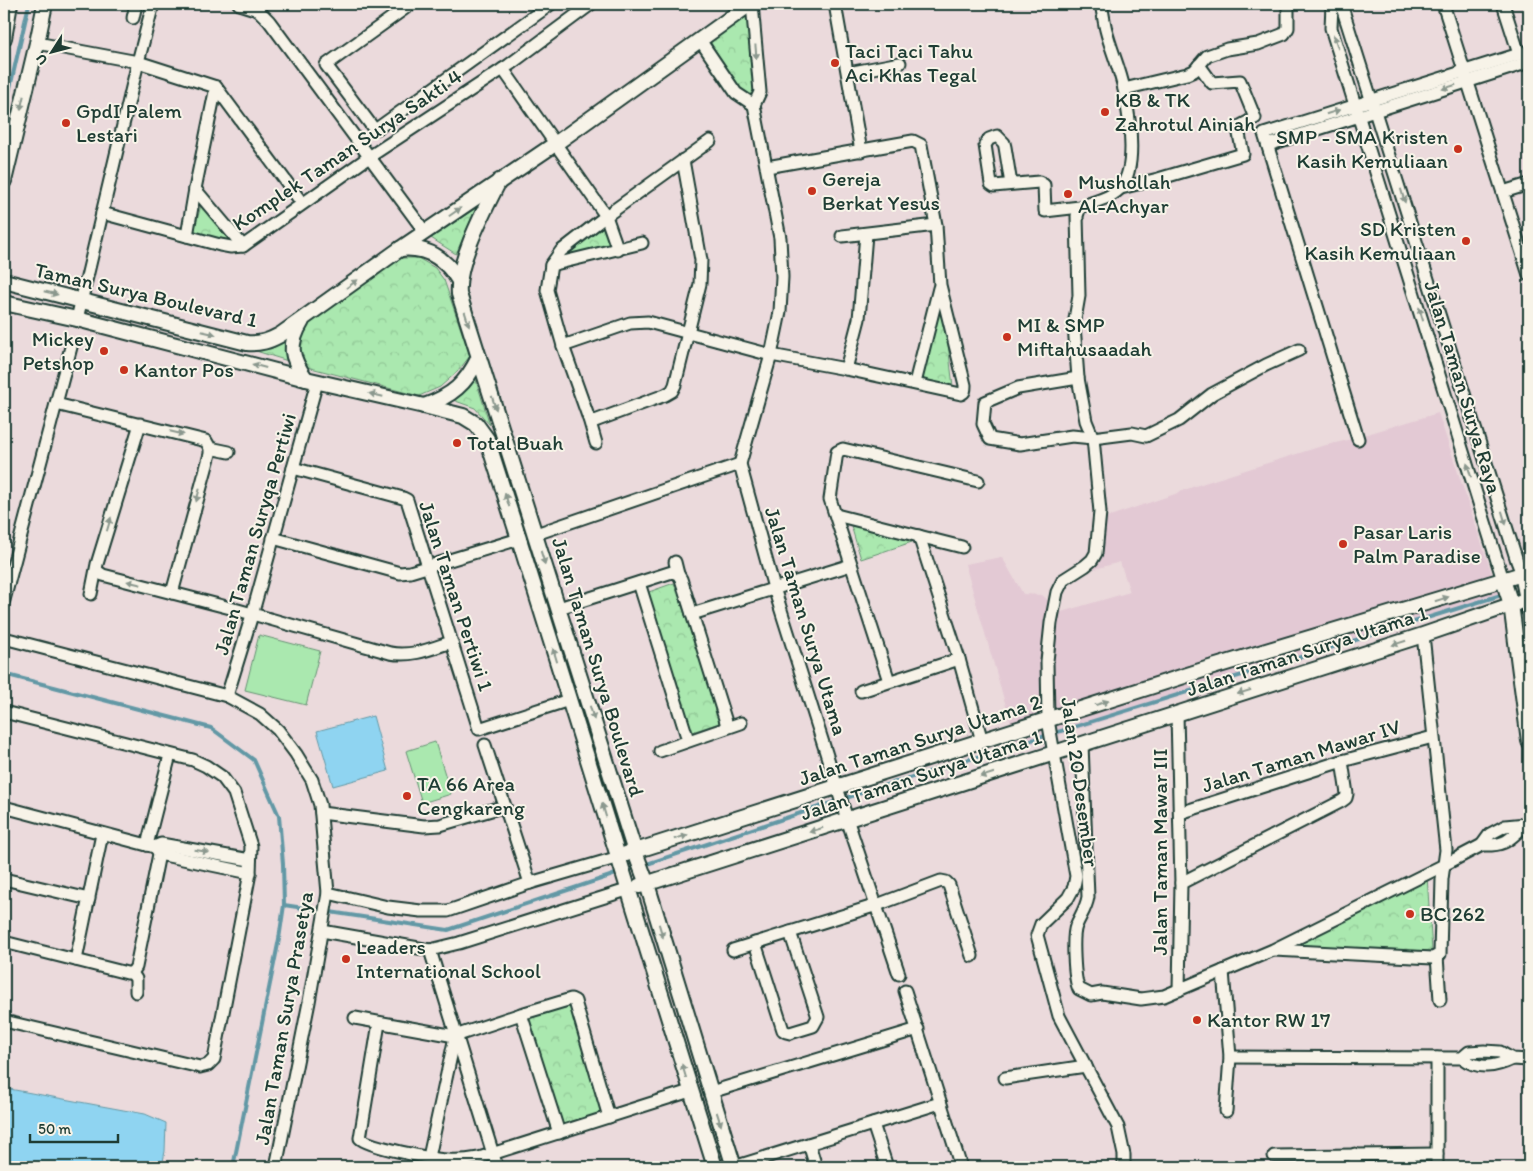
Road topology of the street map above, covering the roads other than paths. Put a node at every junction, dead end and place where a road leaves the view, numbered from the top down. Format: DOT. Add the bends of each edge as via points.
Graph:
graph roads {
  1 [pos="10,4"];
  2 [pos="45,4"];
  3 [pos="136,4"];
  4 [pos="153,4"];
  5 [pos="239,4"];
  6 [pos="411,4"];
  7 [pos="551,4"];
  8 [pos="591,4"];
  9 [pos="751,4"];
  10 [pos="836,4"];
  11 [pos="1101,4"];
  12 [pos="1288,4"];
  13 [pos="1332,4"];
  14 [pos="1342,4"];
  15 [pos="1443,4"];
  16 [pos="1503,4"];
  17 [pos="133,18"];
  18 [pos="4,35"];
  19 [pos="700,40"];
  20 [pos="37,43"];
  21 [pos="1524,53"];
  22 [pos="138,62"];
  23 [pos="1529,62"];
  24 [pos="900,63"];
  25 [pos="1199,65"];
  26 [pos="503,69"];
  27 [pos="848,74"];
  28 [pos="1466,76"];
  29 [pos="216,87"];
  30 [pos="1124,89"];
  31 [pos="754,105"];
  32 [pos="1374,105"];
  33 [pos="1357,111"];
  34 [pos="710,141"];
  35 [pos="555,144"];
  36 [pos="1387,144"];
  37 [pos="1370,150"];
  38 [pos="862,151"];
  39 [pos="369,157"];
  40 [pos="683,160"];
  41 [pos="767,167"];
  42 [pos="4,181"];
  43 [pos="499,181"];
  44 [pos="1011,184"];
  45 [pos="1529,184"];
  46 [pos="195,188"];
  47 [pos="1121,188"];
  48 [pos="1503,192"];
  49 [pos="302,203"];
  50 [pos="1080,207"];
  51 [pos="102,213"];
  52 [pos="606,216"];
  53 [pos="936,225"];
  54 [pos="425,232"];
  55 [pos="866,234"];
  56 [pos="186,236"];
  57 [pos="842,236"];
  58 [pos="642,244"];
  59 [pos="243,246"];
  60 [pos="400,249"];
  61 [pos="618,250"];
  62 [pos="552,265"];
  63 [pos="1529,275"];
  64 [pos="4,281"];
  65 [pos="459,282"];
  66 [pos="940,285"];
  67 [pos="81,300"];
  68 [pos="4,303"];
  69 [pos="304,318"];
  70 [pos="77,319"];
  71 [pos="687,332"];
  72 [pos="1449,345"];
  73 [pos="563,346"];
  74 [pos="71,347"];
  75 [pos="1299,350"];
  76 [pos="1432,351"];
  77 [pos="771,355"];
  78 [pos="479,357"];
  79 [pos="846,369"];
  80 [pos="1078,378"];
  81 [pos="312,380"];
  82 [pos="915,383"];
  83 [pos="56,404"];
  84 [pos="424,406"];
  85 [pos="589,419"];
  86 [pos="140,424"];
  87 [pos="1093,438"];
  88 [pos="1358,439"];
  89 [pos="596,443"];
  90 [pos="210,448"];
  91 [pos="229,452"];
  92 [pos="740,464"];
  93 [pos="293,468"];
  94 [pos="978,481"];
  95 [pos="836,515"];
  96 [pos="536,534"];
  97 [pos="919,536"];
  98 [pos="273,538"];
  99 [pos="519,539"];
  100 [pos="962,547"];
  101 [pos="675,562"];
  102 [pos="851,565"];
  103 [pos="428,566"];
  104 [pos="97,571"];
  105 [pos="1525,573"];
  106 [pos="680,577"];
  107 [pos="1503,580"];
  108 [pos="639,583"];
  109 [pos="774,588"];
  110 [pos="172,593"];
  111 [pos="91,594"];
  112 [pos="4,600"];
  113 [pos="1529,602"];
  114 [pos="1510,604"];
  115 [pos="559,608"];
  116 [pos="252,614"];
  117 [pos="692,614"];
  118 [pos="1422,635"];
  119 [pos="4,638"];
  120 [pos="451,642"];
  121 [pos="959,659"];
  122 [pos="889,681"];
  123 [pos="861,691"];
  124 [pos="227,696"];
  125 [pos="569,700"];
  126 [pos="4,712"];
  127 [pos="1176,714"];
  128 [pos="741,723"];
  129 [pos="1049,724"];
  130 [pos="726,727"];
  131 [pos="1433,737"];
  132 [pos="688,740"];
  133 [pos="982,741"];
  134 [pos="1529,741"];
  135 [pos="1082,744"];
  136 [pos="486,746"];
  137 [pos="1054,749"];
  138 [pos="660,751"];
  139 [pos="170,756"];
  140 [pos="1342,761"];
  141 [pos="839,792"];
  142 [pos="505,806"];
  143 [pos="4,807"];
  144 [pos="321,813"];
  145 [pos="1180,813"];
  146 [pos="847,817"];
  147 [pos="1528,823"];
  148 [pos="102,834"];
  149 [pos="154,848"];
  150 [pos="636,856"];
  151 [pos="250,860"];
  152 [pos="620,861"];
  153 [pos="1444,866"];
  154 [pos="250,873"];
  155 [pos="4,879"];
  156 [pos="646,880"];
  157 [pos="530,883"];
  158 [pos="1181,883"];
  159 [pos="628,886"];
  160 [pos="328,897"];
  161 [pos="89,900"];
  162 [pos="877,904"];
  163 [pos="322,931"];
  164 [pos="790,932"];
  165 [pos="4,942"];
  166 [pos="755,943"];
  167 [pos="430,950"];
  168 [pos="733,950"];
  169 [pos="1273,950"];
  170 [pos="972,956"];
  171 [pos="1437,956"];
  172 [pos="76,960"];
  173 [pos="1223,971"];
  174 [pos="132,973"];
  175 [pos="899,974"];
  176 [pos="1179,990"];
  177 [pos="905,991"];
  178 [pos="136,992"];
  179 [pos="1440,1000"];
  180 [pos="521,1014"];
  181 [pos="356,1018"];
  182 [pos="4,1021"];
  183 [pos="379,1023"];
  184 [pos="918,1030"];
  185 [pos="455,1036"];
  186 [pos="1230,1057"];
  187 [pos="1437,1058"];
  188 [pos="1529,1060"];
  189 [pos="1086,1066"];
  190 [pos="1005,1078"];
  191 [pos="690,1091"];
  192 [pos="711,1092"];
  193 [pos="940,1103"];
  194 [pos="1226,1111"];
  195 [pos="609,1117"];
  196 [pos="873,1124"];
  197 [pos="559,1133"];
  198 [pos="809,1144"];
  199 [pos="493,1154"];
  200 [pos="1355,1154"];
  201 [pos="1437,1154"];
  202 [pos="1297,1155"];
  203 [pos="1274,1156"];
  204 [pos="429,1157"];
  205 [pos="276,1167"];
  206 [pos="497,1167"];
  207 [pos="716,1167"];
  208 [pos="734,1167"];
  209 [pos="816,1167"];
  210 [pos="887,1167"];
  211 [pos="961,1167"];
  212 [pos="1124,1167"];
  213 [pos="1297,1167"];
  214 [pos="1355,1167"];
  215 [pos="1437,1167"];
  1 -- 18 [label="street"];
  2 -- 20 [label="street"];
  3 -- 17 [label="street"];
  4 -- 22 [label="street"];
  5 -- 39 [label="street" via="258,10 269,21"];
  6 -- 7 [label="street" via="326,65 374,129"];
  8 -- 26 [label="street, Komplek Taman Surya Sakti 4"];
  9 -- 19 [label="street"];
  9 -- 31 [label="street, one-way" via="760,92"];
  10 -- 27 [label="street"];
  11 -- 30 [label="street"];
  12 -- 25 [label="street" via="1288,28 1284,34 1207,56"];
  33 -- 13 [label="street, Jalan Taman Surya Raya, one-way" via="1331,28"];
  14 -- 32 [label="street, Jalan Taman Surya Raya"];
  15 -- 28 [label="street"];
  16 -- 21 [label="street"];
  19 -- 31 [label="street" via="736,93"];
  19 -- 35 [label="street"];
  20 -- 22 [label="street"];
  20 -- 42 [label="street, one-way"];
  21 -- 28 [label="street"];
  22 -- 29 [label="street"];
  22 -- 51 [label="street"];
  23 -- 28 [label="street"];
  24 -- 27 [label="street"];
  25 -- 30 [label="street" via="1187,74"];
  25 -- 47 [label="street" via="1212,83 1240,81 1255,118 1238,129 1243,154"];
  26 -- 35 [label="street"];
  26 -- 39 [label="street, Komplek Taman Surya Sakti 4"];
  27 -- 38 [label="street"];
  28 -- 32 [label="street"];
  28 -- 48 [label="street"];
  29 -- 46 [label="street"];
  29 -- 49 [label="street"];
  30 -- 47 [label="street" via="1131,142 1127,176"];
  31 -- 41 [label="street"];
  32 -- 33 [label="street"];
  32 -- 36 [label="street, Jalan Taman Surya Raya"];
  33 -- 37 [label="street, Jalan Taman Surya Raya"];
  33 -- 88 [label="street" via="1268,145"];
  34 -- 40 [label="street"];
  35 -- 43 [label="street"];
  35 -- 52 [label="street"];
  36 -- 37 [label="street"];
  36 -- 72 [label="street, Jalan Taman Surya Raya, one-way"];
  76 -- 37 [label="street, Jalan Taman Surya Raya, one-way"];
  38 -- 41 [label="street"];
  38 -- 53 [label="street" via="913,141 921,145"];
  39 -- 49 [label="street, Komplek Taman Surya Sakti 4"];
  39 -- 54 [label="street"];
  40 -- 52 [label="street"];
  40 -- 71 [label="street" via="701,260 700,284"];
  41 -- 77 [label="street" via="780,238 782,277 780,312"];
  54 -- 43 [label="street, one-way"];
  43 -- 65 [label="street, Jalan Taman Surya Boulevard" via="477,226"];
  44 -- 50 [label="street" via="1042,183 1045,210"];
  45 -- 48 [label="street"];
  46 -- 56 [label="street"];
  46 -- 59 [label="street"];
  47 -- 50 [label="street"];
  48 -- 63 [label="street"];
  49 -- 59 [label="street, Komplek Taman Surya Sakti 4"];
  50 -- 80 [label="street, Jalan 20 Desember" via="1077,216 1079,296 1074,324"];
  51 -- 56 [label="street, Komplek Taman Surya Sakti 4"];
  51 -- 67 [label="street"];
  52 -- 61 [label="street"];
  52 -- 62 [label="street" via="561,251"];
  53 -- 55 [label="street"];
  53 -- 66 [label="street"];
  54 -- 60 [label="street"];
  55 -- 57 [label="street"];
  55 -- 79 [label="street" via="859,319"];
  56 -- 59 [label="street, Komplek Taman Surya Sakti 4" via="230,247"];
  58 -- 61 [label="street"];
  60 -- 65 [label="street" via="421,249 434,254"];
  69 -- 60 [label="street, Taman Surya Boulevard 1, one-way"];
  61 -- 62 [label="street"];
  62 -- 73 [label="street" via="548,290"];
  64 -- 67 [label="street, Taman Surya Boulevard 1, one-way"];
  65 -- 78 [label="street, Jalan Taman Surya Boulevard, one-way" via="461,301"];
  66 -- 82 [label="street"];
  66 -- 82 [label="street" via="965,390 961,394"];
  67 -- 69 [label="street, Taman Surya Boulevard 1, one-way" via="247,343 269,341"];
  67 -- 70 [label="street"];
  68 -- 70 [label="street, Taman Surya Boulevard 1"];
  69 -- 81 [label="street" via="292,349 295,362"];
  81 -- 70 [label="street, Taman Surya Boulevard 1, one-way"];
  71 -- 73 [label="street" via="638,322"];
  71 -- 77 [label="street"];
  71 -- 85 [label="street" via="672,390 595,421"];
  72 -- 76 [label="street"];
  72 -- 105 [label="street, Jalan Taman Surya Raya, one-way"];
  73 -- 85 [label="street"];
  74 -- 83 [label="street"];
  75 -- 87 [label="street" via="1212,394 1179,420 1146,436 1132,433"];
  107 -- 76 [label="street, Jalan Taman Surya Raya, one-way"];
  77 -- 79 [label="street"];
  77 -- 92 [label="street"];
  78 -- 84 [label="street" via="455,390"];
  78 -- 96 [label="street, Jalan Taman Surya Boulevard, one-way"];
  79 -- 82 [label="street"];
  80 -- 87 [label="street, Jalan 20 Desember" via="1086,421"];
  80 -- 87 [label="street" via="1018,388 985,402 983,424 990,438 1020,444 1072,436"];
  84 -- 81 [label="street, Taman Surya Boulevard 1, one-way"];
  81 -- 93 [label="street, Jalan Taman Suryqa Pertiwi"];
  83 -- 86 [label="street"];
  83 -- 112 [label="street"];
  99 -- 84 [label="street, Jalan Taman Surya Boulevard, one-way" via="484,434 476,424 462,416"];
  85 -- 89 [label="street"];
  86 -- 90 [label="street, one-way" via="204,439"];
  104 -- 86 [label="street, one-way"];
  87 -- 129 [label="street, Jalan 20 Desember" via="1100,512 1096,553 1085,566 1063,580 1057,592 1047,661"];
  90 -- 91 [label="street"];
  90 -- 110 [label="street, one-way"];
  92 -- 96 [label="street"];
  92 -- 109 [label="street, Jalan Taman Surya Utama"];
  93 -- 98 [label="street, Jalan Taman Suryqa Pertiwi"];
  93 -- 103 [label="street, Jalan Taman Pertiwi 1" via="407,500"];
  94 -- 95 [label="street" via="840,449 830,499"];
  95 -- 97 [label="street"];
  95 -- 102 [label="street"];
  96 -- 115 [label="street, Jalan Taman Surya Boulevard, one-way"];
  97 -- 100 [label="street"];
  97 -- 121 [label="street"];
  98 -- 103 [label="street" via="400,573"];
  98 -- 116 [label="street, Jalan Taman Suryqa Pertiwi"];
  99 -- 103 [label="street"];
  125 -- 99 [label="street, Jalan Taman Surya Boulevard, one-way"];
  101 -- 106 [label="street"];
  102 -- 109 [label="street"];
  102 -- 122 [label="street"];
  103 -- 120 [label="street, Jalan Taman Pertiwi 1"];
  110 -- 104 [label="street, one-way"];
  104 -- 111 [label="street"];
  105 -- 107 [label="street, Jalan Taman Surya Utama 2"];
  105 -- 113 [label="street"];
  106 -- 108 [label="street" via="672,572"];
  106 -- 117 [label="street"];
  107 -- 114 [label="street"];
  129 -- 107 [label="street, Jalan Taman Surya Utama 2, one-way" via="1203,670"];
  108 -- 115 [label="street"];
  108 -- 132 [label="street"];
  109 -- 117 [label="street"];
  109 -- 141 [label="street, Jalan Taman Surya Utama"];
  110 -- 116 [label="street"];
  113 -- 114 [label="street, Jalan Taman Surya Utama 1"];
  114 -- 118 [label="street, Jalan Taman Surya Utama 1"];
  114 -- 134 [label="street"];
  115 -- 150 [label="street, Jalan Taman Surya Boulevard, one-way"];
  116 -- 120 [label="street" via="403,655 417,654"];
  116 -- 124 [label="street, Jalan Taman Suryqa Pertiwi"];
  117 -- 130 [label="street"];
  118 -- 127 [label="street, Jalan Taman Surya Utama 1, one-way"];
  118 -- 131 [label="street"];
  119 -- 124 [label="street, Jalan Taman Surya Prasetya"];
  120 -- 125 [label="street, Jalan Taman Pertiwi 1" via="479,729"];
  121 -- 122 [label="street"];
  121 -- 133 [label="street"];
  122 -- 123 [label="street"];
  124 -- 144 [label="street, Jalan Taman Surya Prasetya" via="260,714 278,730 312,780"];
  152 -- 125 [label="street, Jalan Taman Surya Boulevard, one-way"];
  126 -- 139 [label="street"];
  127 -- 135 [label="street, Jalan Taman Surya Utama 1"];
  127 -- 145 [label="street, Jalan Taman Mawar III"];
  128 -- 130 [label="street"];
  129 -- 133 [label="street, Jalan Taman Surya Utama 2"];
  129 -- 137 [label="street, Jalan 20 Desember"];
  130 -- 132 [label="street"];
  131 -- 140 [label="street, Jalan Taman Mawar IV"];
  131 -- 153 [label="street" via="1446,850"];
  132 -- 138 [label="street"];
  133 -- 141 [label="street, Jalan Taman Surya Utama 2"];
  135 -- 137 [label="street, Jalan Taman Surya Utama 1"];
  135 -- 176 [label="street" via="1088,898 1075,931 1075,979 1087,994 1141,999"];
  136 -- 142 [label="street"];
  137 -- 146 [label="street, Jalan Taman Surya Utama 1, one-way"];
  137 -- 189 [label="street, Jalan 20 Desember" via="1076,876 1068,898 1041,924 1037,935 1059,1016"];
  139 -- 149 [label="street"];
  139 -- 151 [label="street" via="192,760 222,777 234,793 250,846"];
  140 -- 145 [label="street, Jalan Taman Mawar IV"];
  140 -- 158 [label="street" via="1346,798"];
  141 -- 146 [label="street, Jalan Taman Surya Utama"];
  150 -- 141 [label="street, Jalan Taman Surya Utama 2, one-way"];
  142 -- 144 [label="street" via="440,826"];
  142 -- 157 [label="street"];
  143 -- 148 [label="street"];
  144 -- 160 [label="street, Jalan Taman Surya Prasetya"];
  145 -- 158 [label="street, Jalan Taman Mawar III"];
  146 -- 156 [label="street, Jalan Taman Surya Utama 1, one-way"];
  146 -- 162 [label="street, Jalan Taman Surya Utama"];
  147 -- 153 [label="street" via="1511,839 1497,846 1482,846"];
  148 -- 149 [label="street"];
  148 -- 161 [label="street"];
  149 -- 151 [label="street, one-way" via="161,844"];
  149 -- 154 [label="street"];
  149 -- 174 [label="street" via="136,967"];
  150 -- 152 [label="street, Jalan Taman Surya Utama 2"];
  150 -- 156 [label="street, Jalan Taman Surya Boulevard"];
  151 -- 154 [label="street"];
  152 -- 157 [label="street, Jalan Taman Surya Utama 2"];
  152 -- 159 [label="street, Jalan Taman Surya Boulevard"];
  153 -- 169 [label="street"];
  153 -- 171 [label="street" via="1442,950"];
  154 -- 182 [label="street" via="214,1059 208,1065 200,1067"];
  155 -- 161 [label="street"];
  156 -- 159 [label="street, Jalan Taman Surya Utama 1"];
  156 -- 192 [label="street, Jalan Taman Surya Boulevard, one-way"];
  157 -- 160 [label="street, Jalan Taman Surya Utama 2" via="448,911 435,912"];
  158 -- 176 [label="street, Jalan Taman Mawar III"];
  159 -- 167 [label="street, Jalan Taman Surya Utama 1"];
  191 -- 159 [label="street, Jalan Taman Surya Boulevard, one-way"];
  160 -- 163 [label="street, Jalan Taman Surya Prasetya"];
  161 -- 172 [label="street"];
  162 -- 164 [label="street"];
  162 -- 170 [label="street" via="946,882"];
  162 -- 175 [label="street, Jalan Taman Surya Utama"];
  163 -- 167 [label="street, Jalan Taman Surya Utama 1"];
  163 -- 205 [label="street, Jalan Taman Surya Prasetya"];
  164 -- 166 [label="street"];
  164 -- 166 [label="street" via="818,1017 813,1026 790,1033 783,1030"];
  165 -- 172 [label="street"];
  166 -- 168 [label="street"];
  167 -- 185 [label="street"];
  169 -- 171 [label="street"];
  169 -- 173 [label="street"];
  171 -- 179 [label="street"];
  172 -- 174 [label="street"];
  173 -- 176 [label="street"];
  173 -- 186 [label="street"];
  174 -- 178 [label="street" via="136,979"];
  177 -- 184 [label="street"];
  180 -- 185 [label="street"];
  180 -- 195 [label="street" via="576,1000"];
  180 -- 197 [label="street"];
  181 -- 183 [label="street"];
  183 -- 185 [label="street"];
  183 -- 204 [label="street" via="355,1138"];
  184 -- 192 [label="street"];
  184 -- 193 [label="street"];
  185 -- 199 [label="street"];
  185 -- 204 [label="street"];
  186 -- 187 [label="street"];
  186 -- 194 [label="street"];
  187 -- 188 [label="street" via="1462,1058 1470,1065 1484,1066 1499,1066 1512,1059"];
  187 -- 201 [label="street"];
  189 -- 190 [label="street"];
  189 -- 212 [label="street, Jalan 20 Desember" via="1118,1128"];
  191 -- 195 [label="street"];
  191 -- 207 [label="street, Jalan Taman Surya Boulevard"];
  192 -- 208 [label="street, Jalan Taman Surya Boulevard, one-way"];
  193 -- 196 [label="street"];
  193 -- 211 [label="street"];
  195 -- 197 [label="street"];
  196 -- 198 [label="street"];
  196 -- 210 [label="street"];
  197 -- 199 [label="street"];
  198 -- 208 [label="street"];
  198 -- 209 [label="street"];
  199 -- 204 [label="street" via="461,1161"];
  199 -- 206 [label="street"];
  200 -- 201 [label="street"];
  200 -- 202 [label="street"];
  200 -- 214 [label="street"];
  201 -- 215 [label="street"];
  202 -- 203 [label="street"];
  202 -- 213 [label="street"];
}
